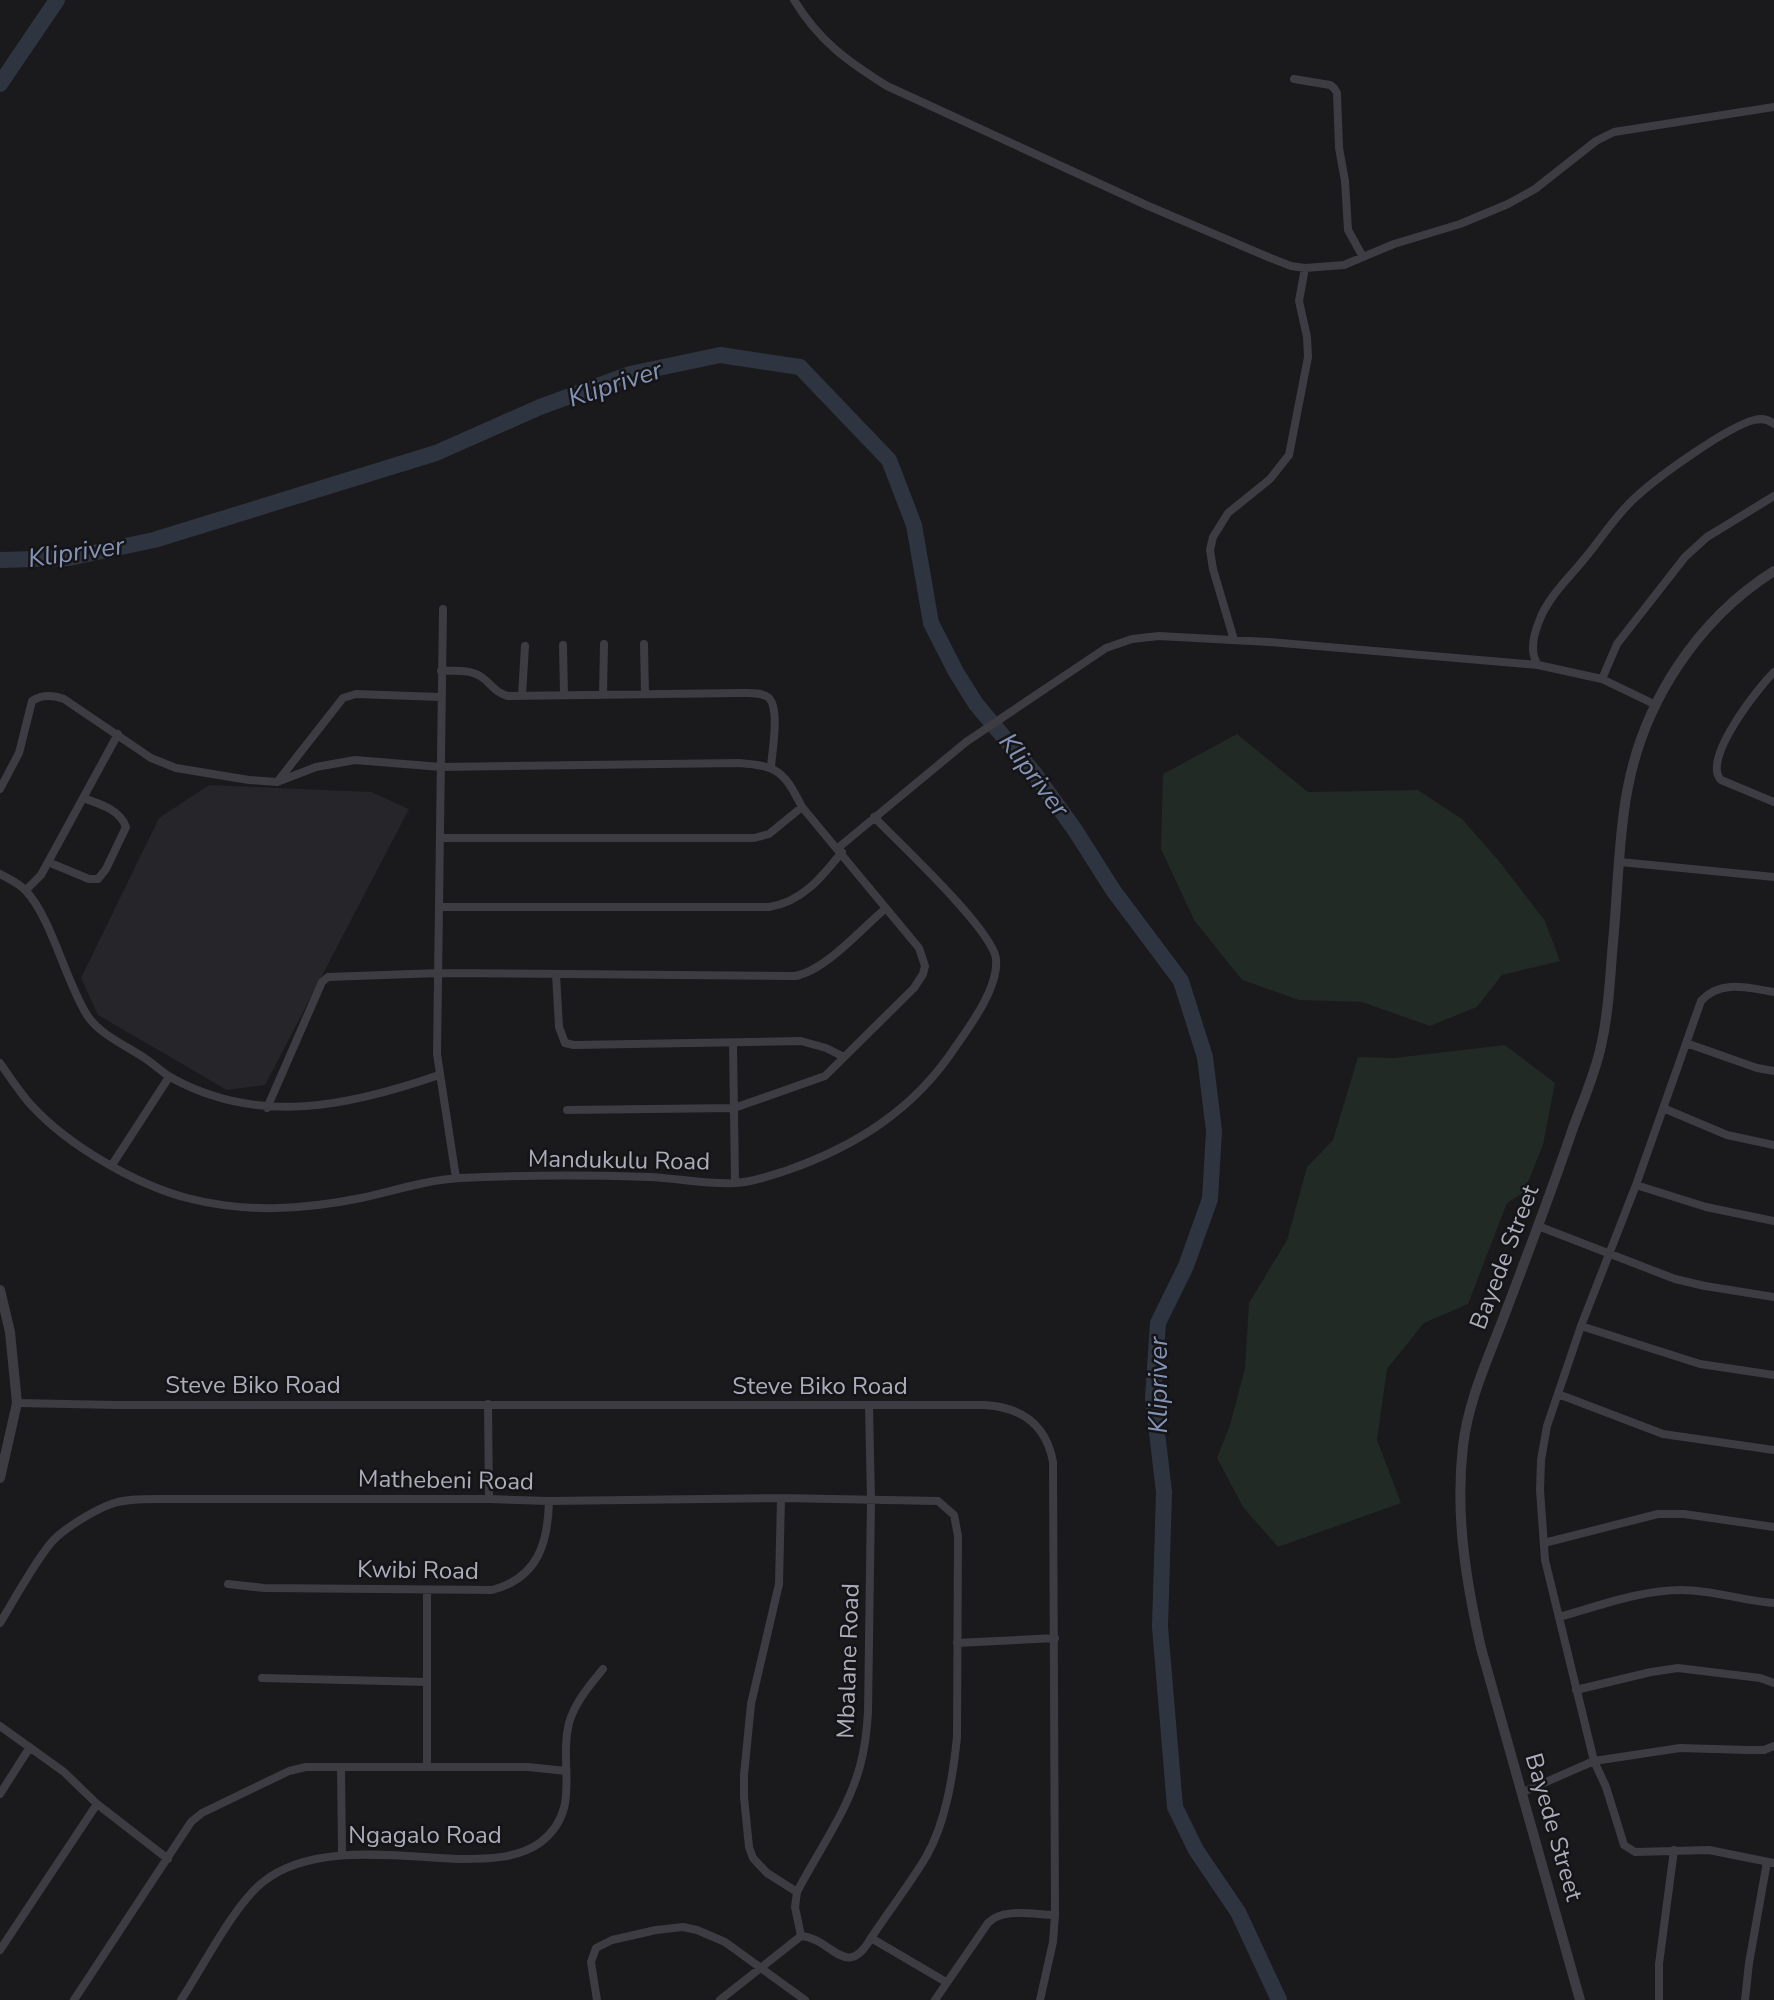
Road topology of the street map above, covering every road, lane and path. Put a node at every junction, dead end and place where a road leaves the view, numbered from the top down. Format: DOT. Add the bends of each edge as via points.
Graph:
graph roads {
  1 [pos="794,0"];
  2 [pos="1294,79"];
  3 [pos="1774,107"];
  4 [pos="1363,257"];
  5 [pos="1304,268"];
  6 [pos="1774,424"];
  7 [pos="1774,496"];
  8 [pos="1774,570"];
  9 [pos="443,609"];
  10 [pos="1234,640"];
  11 [pos="644,643"];
  12 [pos="604,644"];
  13 [pos="563,645"];
  14 [pos="525,646"];
  15 [pos="1538,665"];
  16 [pos="441,671"];
  17 [pos="1774,672"];
  18 [pos="1602,680"];
  19 [pos="645,694"];
  20 [pos="522,695"];
  21 [pos="564,695"];
  22 [pos="603,695"];
  23 [pos="440,697"];
  24 [pos="1656,705"];
  25 [pos="118,734"];
  26 [pos="441,767"];
  27 [pos="771,767"];
  28 [pos="277,782"];
  29 [pos="0,789"];
  30 [pos="83,798"];
  31 [pos="1774,802"];
  32 [pos="802,807"];
  33 [pos="874,817"];
  34 [pos="440,838"];
  35 [pos="840,850"];
  36 [pos="48,862"];
  37 [pos="1620,862"];
  38 [pos="0,874"];
  39 [pos="1774,877"];
  40 [pos="26,890"];
  41 [pos="440,907"];
  42 [pos="885,909"];
  43 [pos="439,973"];
  44 [pos="556,974"];
  45 [pos="1774,992"];
  46 [pos="733,1043"];
  47 [pos="1686,1043"];
  48 [pos="844,1056"];
  49 [pos="0,1063"];
  50 [pos="1774,1071"];
  51 [pos="439,1075"];
  52 [pos="169,1077"];
  53 [pos="267,1108"];
  54 [pos="734,1108"];
  55 [pos="1663,1108"];
  56 [pos="568,1110"];
  57 [pos="1774,1145"];
  58 [pos="112,1166"];
  59 [pos="456,1178"];
  60 [pos="735,1183"];
  61 [pos="1636,1185"];
  62 [pos="1774,1221"];
  63 [pos="1538,1226"];
  64 [pos="1609,1254"];
  65 [pos="0,1290"];
  66 [pos="1774,1297"];
  67 [pos="1581,1326"];
  68 [pos="1774,1375"];
  69 [pos="1558,1394"];
  70 [pos="18,1403"];
  71 [pos="488,1404"];
  72 [pos="869,1405"];
  73 [pos="1774,1450"];
  74 [pos="0,1478"];
  75 [pos="781,1498"];
  76 [pos="489,1499"];
  77 [pos="871,1500"];
  78 [pos="549,1501"];
  79 [pos="1774,1527"];
  80 [pos="1544,1543"];
  81 [pos="228,1584"];
  82 [pos="427,1590"];
  83 [pos="1774,1603"];
  84 [pos="1559,1617"];
  85 [pos="0,1623"];
  86 [pos="1055,1638"];
  87 [pos="957,1643"];
  88 [pos="603,1669"];
  89 [pos="262,1678"];
  90 [pos="427,1682"];
  91 [pos="1774,1683"];
  92 [pos="1576,1690"];
  93 [pos="0,1727"];
  94 [pos="1774,1746"];
  95 [pos="30,1747"];
  96 [pos="1594,1761"];
  97 [pos="341,1767"];
  98 [pos="427,1767"];
  99 [pos="566,1771"];
  100 [pos="0,1794"];
  101 [pos="1524,1796"];
  102 [pos="97,1804"];
  103 [pos="1674,1850"];
  104 [pos="342,1854"];
  105 [pos="168,1859"];
  106 [pos="1770,1863"];
  107 [pos="797,1892"];
  108 [pos="1055,1915"];
  109 [pos="801,1936"];
  110 [pos="871,1938"];
  111 [pos="0,1950"];
  112 [pos="759,1968"];
  113 [pos="946,1982"];
  114 [pos="74,2000"];
  115 [pos="181,2000"];
  116 [pos="597,2000"];
  117 [pos="720,2000"];
  118 [pos="805,2000"];
  119 [pos="935,2000"];
  120 [pos="1040,2000"];
  121 [pos="1580,2000"];
  122 [pos="1659,2000"];
  123 [pos="1745,2000"];
  1 -- 5 [label="street" via="833,50 887,86 1146,205"];
  2 -- 4 [label="street" via="1330,85 1337,93 1348,230"];
  3 -- 4 [label="street" via="1614,132 1508,204"];
  4 -- 5 [label="street" via="1345,265"];
  5 -- 10 [label="street" via="1299,301 1308,357 1289,455 1270,479 1228,513 1210,550"];
  6 -- 15 [label="street" via="1760,419 1740,426 1634,498 1540,618 1533,649"];
  7 -- 18 [label="street" via="1707,537 1685,557 1617,644"];
  8 -- 24 [label="street, Bayede Street" via="1706,627"];
  9 -- 16 [label="street"];
  10 -- 15 [label="street"];
  10 -- 33 [label="street" via="1159,636 1106,648 966,742"];
  11 -- 19 [label="street"];
  12 -- 22 [label="street"];
  13 -- 21 [label="street"];
  14 -- 20 [label="street"];
  15 -- 18 [label="street"];
  16 -- 20 [label="street" via="473,673 500,693"];
  16 -- 23 [label="street"];
  17 -- 31 [label="street" via="1731,730 1716,773 1721,780"];
  18 -- 24 [label="street"];
  19 -- 22 [label="street"];
  19 -- 27 [label="street" via="741,692 768,697 774,712"];
  20 -- 21 [label="street"];
  21 -- 22 [label="street"];
  23 -- 26 [label="street"];
  23 -- 28 [label="street" via="348,695"];
  24 -- 37 [label="street, Bayede Street" via="1633,763"];
  25 -- 28 [label="street" via="151,758 176,768"];
  25 -- 29 [label="street" via="55,695 36,698 30,705 19,753"];
  25 -- 30 [label="street"];
  26 -- 27 [label="street" via="739,763"];
  26 -- 28 [label="street" via="355,760 316,767"];
  26 -- 34 [label="street"];
  27 -- 32 [label="street" via="790,784"];
  30 -- 36 [label="street"];
  30 -- 36 [label="street" via="114,811 126,827 106,869 98,879 89,880"];
  32 -- 34 [label="street" via="769,834 748,839"];
  32 -- 35 [label="street"];
  33 -- 35 [label="street"];
  33 -- 60 [label="street, Mandukulu Road" via="991,943 996,972 986,999 940,1070 863,1137 797,1167"];
  34 -- 41 [label="street"];
  35 -- 41 [label="street" via="805,892 775,906"];
  35 -- 42 [label="street"];
  36 -- 40 [label="street"];
  37 -- 39 [label="street"];
  37 -- 63 [label="street, Bayede Street" via="1601,1046"];
  38 -- 40 [label="street"];
  40 -- 52 [label="street" via="88,1017"];
  41 -- 43 [label="street"];
  42 -- 44 [label="street" via="805,974"];
  42 -- 48 [label="street" via="919,948 924,970 914,988"];
  43 -- 44 [label="street"];
  43 -- 51 [label="street"];
  43 -- 53 [label="street" via="324,978"];
  44 -- 46 [label="street" via="559,1027 565,1043"];
  45 -- 47 [label="street" via="1729,987 1710,991 1701,1000"];
  46 -- 48 [label="street" via="801,1041"];
  46 -- 54 [label="street"];
  47 -- 50 [label="street"];
  47 -- 55 [label="street"];
  48 -- 54 [label="street" via="825,1076"];
  49 -- 58 [label="street, Mandukulu Road" via="42,1117"];
  51 -- 53 [label="street" via="338,1101"];
  51 -- 59 [label="street"];
  52 -- 53 [label="street" via="223,1101"];
  52 -- 58 [label="street"];
  54 -- 56 [label="street"];
  54 -- 60 [label="street"];
  55 -- 57 [label="street" via="1727,1135"];
  55 -- 61 [label="street"];
  58 -- 59 [label="street, Mandukulu Road" via="186,1198 260,1209 308,1207"];
  59 -- 60 [label="street, Mandukulu Road" via="598,1176"];
  61 -- 62 [label="street" via="1706,1207"];
  61 -- 64 [label="street"];
  63 -- 64 [label="street"];
  63 -- 101 [label="street, Bayede Street" via="1474,1396 1465,1427 1461,1475 1462,1544 1473,1611"];
  64 -- 66 [label="street" via="1675,1279"];
  64 -- 67 [label="street"];
  65 -- 70 [label="street"];
  67 -- 68 [label="street" via="1700,1364"];
  67 -- 69 [label="street"];
  69 -- 73 [label="street" via="1663,1434"];
  69 -- 80 [label="street" via="1541,1460"];
  70 -- 71 [label="street, Steve Biko Road"];
  70 -- 74 [label="street"];
  71 -- 72 [label="street, Steve Biko Road"];
  71 -- 76 [label="street"];
  72 -- 77 [label="street, Mbalane Road"];
  72 -- 86 [label="street, Steve Biko Road" via="994,1406 1022,1413 1039,1428 1053,1462"];
  75 -- 77 [label="street, Mathebeni Road"];
  75 -- 78 [label="street, Mathebeni Road"];
  75 -- 107 [label="street" via="779,1584 751,1704 744,1797 754,1858"];
  76 -- 78 [label="street, Mathebeni Road"];
  76 -- 85 [label="street, Mathebeni Road" via="158,1499 111,1504 50,1544"];
  77 -- 87 [label="street, Mathebeni Road" via="932,1500 954,1515 958,1536"];
  77 -- 107 [label="street, Mbalane Road" via="866,1742 850,1794"];
  78 -- 82 [label="street, Kwibi Road" via="543,1547 533,1564 511,1583 485,1591"];
  79 -- 80 [label="street" via="1658,1514"];
  80 -- 84 [label="street"];
  81 -- 82 [label="street, Kwibi Road"];
  82 -- 90 [label="street"];
  83 -- 84 [label="street" via="1668,1590"];
  84 -- 92 [label="street"];
  86 -- 87 [label="street"];
  86 -- 108 [label="street, Steve Biko Road"];
  87 -- 110 [label="street" via="957,1737 941,1819 926,1856"];
  88 -- 99 [label="street, Ngagalo Road" via="570,1720"];
  89 -- 90 [label="street"];
  90 -- 98 [label="street"];
  91 -- 92 [label="street" via="1678,1668"];
  92 -- 96 [label="street"];
  93 -- 95 [label="street"];
  94 -- 96 [label="street" via="1764,1750 1680,1748"];
  95 -- 100 [label="street"];
  95 -- 102 [label="street"];
  96 -- 101 [label="street"];
  96 -- 103 [label="street" via="1624,1845 1635,1852"];
  97 -- 98 [label="street"];
  97 -- 104 [label="street"];
  97 -- 105 [label="street" via="296,1769 202,1813 187,1826"];
  98 -- 99 [label="street"];
  99 -- 104 [label="street, Ngagalo Road" via="566,1808 561,1819 542,1841 524,1851 484,1859"];
  101 -- 121 [label="street, Bayede Street"];
  102 -- 105 [label="street"];
  102 -- 111 [label="street"];
  103 -- 106 [label="street" via="1709,1850"];
  103 -- 122 [label="street" via="1659,1964"];
  104 -- 115 [label="street, Ngagalo Road" via="308,1860 259,1886"];
  105 -- 114 [label="street"];
  106 -- 123 [label="street"];
  107 -- 109 [label="street"];
  108 -- 113 [label="street" via="996,1916"];
  108 -- 120 [label="street, Steve Biko Road"];
  109 -- 110 [label="street" via="820,1941 844,1958 859,1955"];
  109 -- 112 [label="street"];
  110 -- 113 [label="street"];
  112 -- 116 [label="street" via="704,1932 683,1927 656,1930 596,1948 591,1962"];
  112 -- 117 [label="street"];
  112 -- 118 [label="street"];
  113 -- 119 [label="street"];
}
